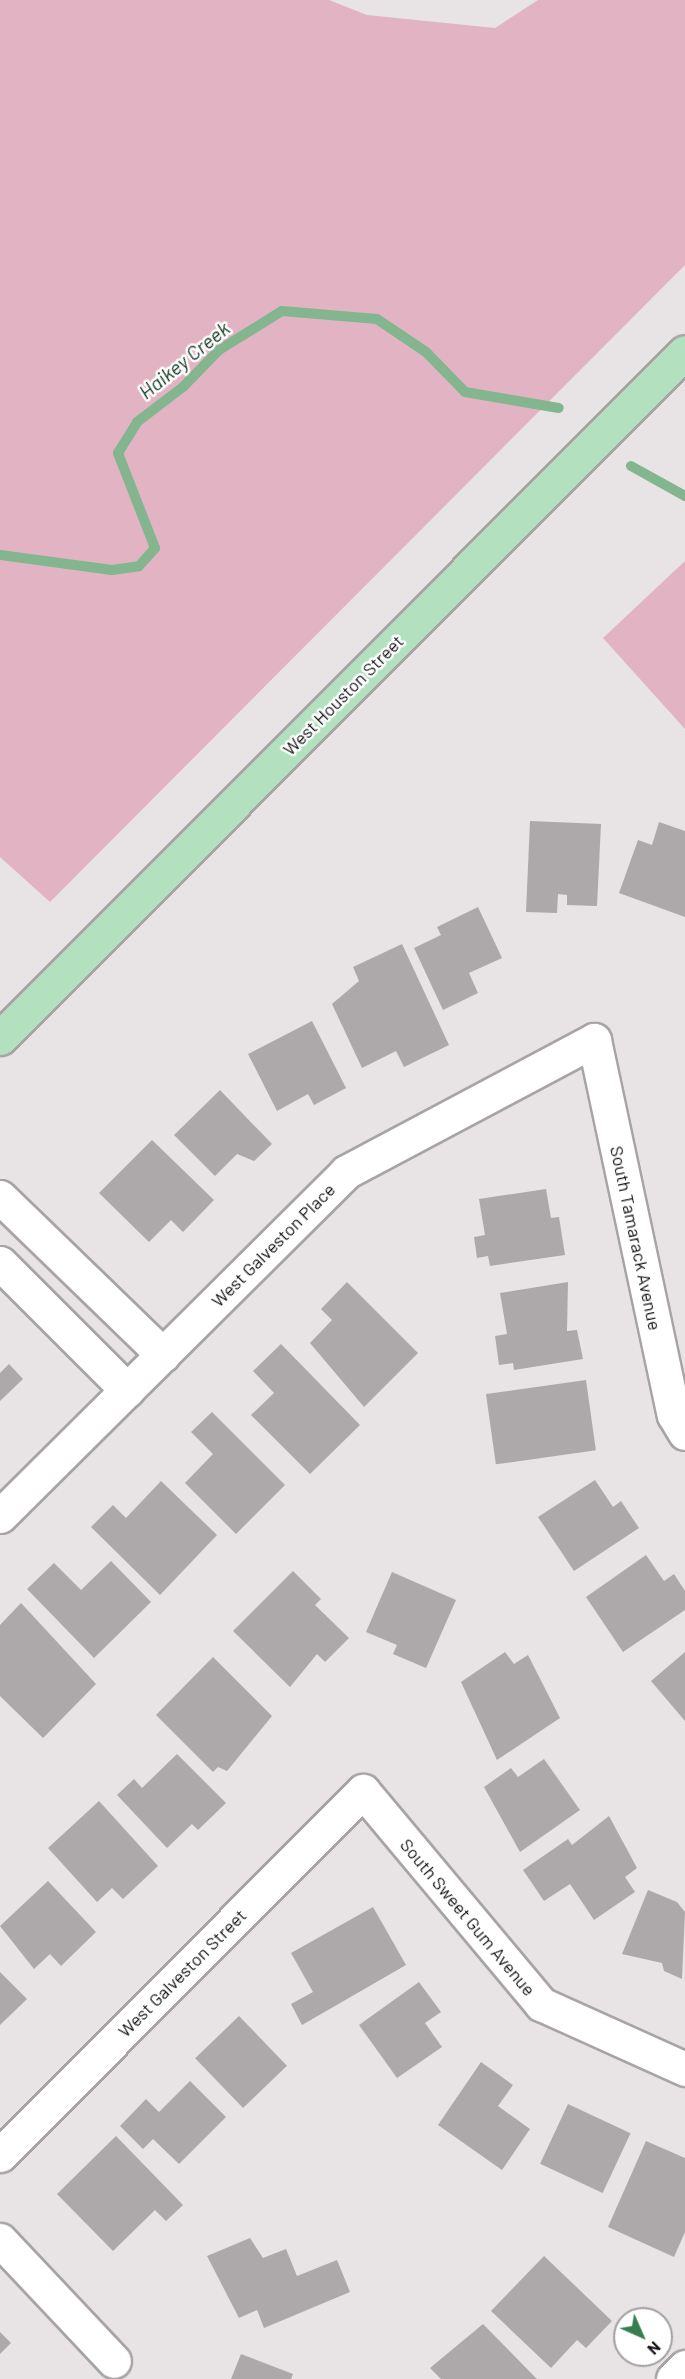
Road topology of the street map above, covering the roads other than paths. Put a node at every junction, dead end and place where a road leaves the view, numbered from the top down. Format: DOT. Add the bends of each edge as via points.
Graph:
graph roads {
  1 [pos="685,352"];
  2 [pos="0,1038"];
  3 [pos="594,1040"];
  4 [pos="0,1197"];
  5 [pos="0,1263"];
  6 [pos="163,1355"];
  7 [pos="127,1390"];
  8 [pos="685,1433"];
  9 [pos="0,1516"];
  10 [pos="363,1791"];
  11 [pos="685,2069"];
  12 [pos="0,2155"];
  13 [pos="0,2240"];
  14 [pos="114,2361"];
  15 [pos="685,2367"];
  16 [pos="673,2379"];
  1 -- 2 [label="main road, West Houston Street"];
  3 -- 6 [label="street, West Galveston Place" via="346,1172"];
  3 -- 8 [label="street, South Tamarack Avenue" via="674,1415"];
  4 -- 6 [label="street"];
  5 -- 7 [label="street"];
  6 -- 7 [label="street, West Galveston Place"];
  7 -- 9 [label="street, West Galveston Place"];
  10 -- 11 [label="street, South Sweet Gum Avenue" via="541,2004"];
  10 -- 12 [label="street, West Galveston Street"];
  13 -- 14 [label="street"];
  15 -- 16 [label="street"];
}
